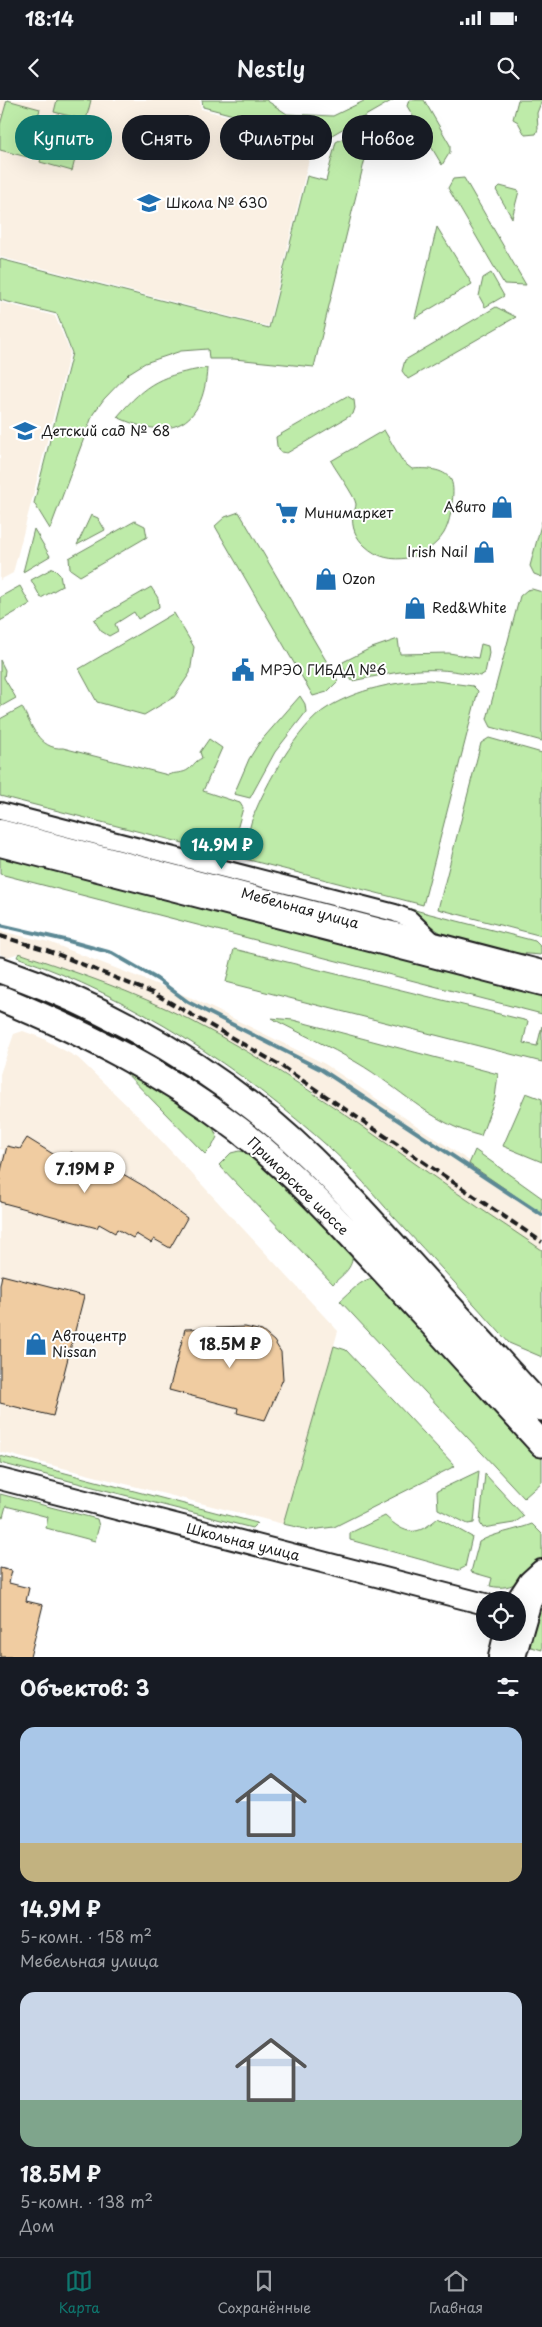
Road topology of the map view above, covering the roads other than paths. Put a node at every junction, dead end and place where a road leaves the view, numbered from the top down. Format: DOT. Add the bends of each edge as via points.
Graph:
graph roads {
  1 [pos="0,811"];
  2 [pos="0,830"];
  3 [pos="0,846"];
  4 [pos="435,943"];
  5 [pos="0,970"];
  6 [pos="542,970"];
  7 [pos="542,985"];
  8 [pos="0,998"];
  9 [pos="542,1408"];
  10 [pos="542,1444"];
  11 [pos="0,1479"];
  12 [pos="542,1571"];
  13 [pos="542,1586"];
  14 [pos="526,1593"];
  15 [pos="476,1602"];
  16 [pos="526,1605"];
  17 [pos="504,1641"];
  18 [pos="517,1641"];
  19 [pos="500,1657"];
  20 [pos="515,1657"];
  1 -- 4 [label="street" via="395,913 410,919"];
  2 -- 4 [label="street, Мебельная улица"];
  3 -- 7 [label="street, Мебельная улица"];
  4 -- 6 [label="street, Мебельная улица"];
  5 -- 9 [label="main road, Приморское шоссе" via="130,1028 189,1062 254,1108 330,1177"];
  8 -- 10 [label="main road, Приморское шоссе" via="118,1052 173,1083 238,1129 319,1203"];
  11 -- 15 [label="street, Школьная улица"];
  12 -- 14 [label="main road" via="530,1582"];
  13 -- 16 [label="street"];
  17 -- 19 [label="main road"];
  18 -- 20 [label="street"];
}
